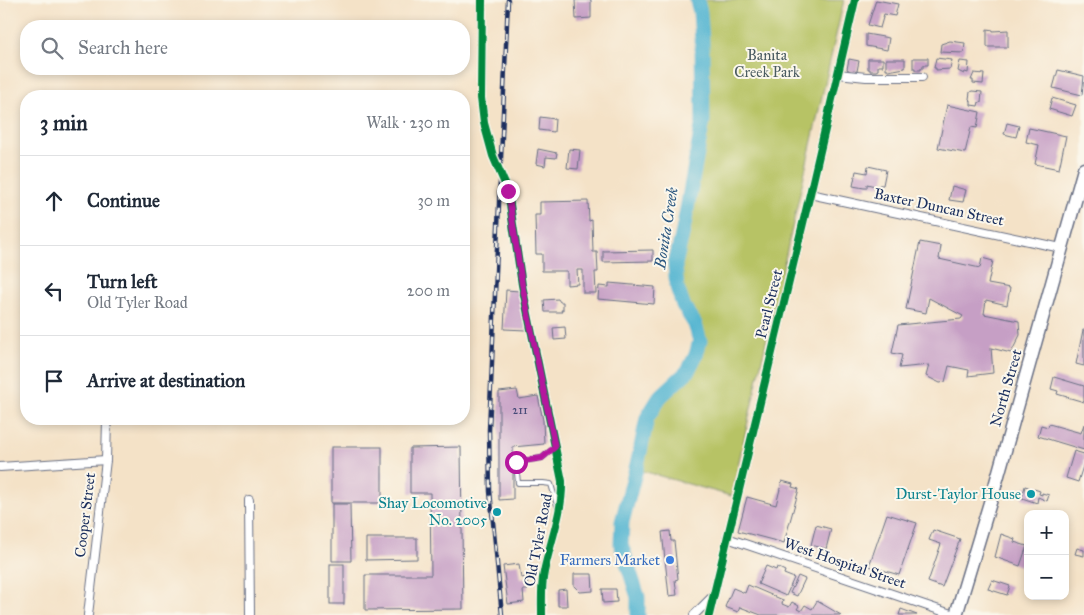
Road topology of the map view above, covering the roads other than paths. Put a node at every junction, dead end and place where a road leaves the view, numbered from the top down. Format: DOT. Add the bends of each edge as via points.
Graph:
graph roads {
  1 [pos="482,0"];
  2 [pos="855,0"];
  3 [pos="838,74"];
  4 [pos="922,77"];
  5 [pos="1084,169"];
  6 [pos="810,194"];
  7 [pos="1080,194"];
  8 [pos="1061,248"];
  9 [pos="107,425"];
  10 [pos="555,447"];
  11 [pos="106,460"];
  12 [pos="0,467"];
  13 [pos="248,500"];
  14 [pos="559,512"];
  15 [pos="727,538"];
  16 [pos="713,596"];
  17 [pos="88,615"];
  18 [pos="250,615"];
  19 [pos="542,615"];
  20 [pos="694,615"];
  21 [pos="708,615"];
  22 [pos="955,615"];
  1 -- 10 [label="street, Old Tyler Road" via="481,98 484,123 508,191 522,284"];
  2 -- 3 [label="street, Pearl Street"];
  3 -- 4 [label="street"];
  3 -- 6 [label="street, Pearl Street"];
  5 -- 7 [label="main road, North Street"];
  6 -- 8 [label="street, Baxter Duncan Street"];
  6 -- 15 [label="street, Pearl Street"];
  7 -- 8 [label="main road, North Street"];
  8 -- 22 [label="main road, North Street"];
  9 -- 11 [label="street, Cooper Street"];
  10 -- 14 [label="street, Old Tyler Road" via="562,481"];
  10 -- 14 [label="lane" via="542,458 516,462 518,483 551,484"];
  11 -- 12 [label="street"];
  11 -- 17 [label="street, Cooper Street"];
  13 -- 18 [label="street"];
  14 -- 19 [label="street, Old Tyler Road" via="544,572"];
  15 -- 16 [label="street, Pearl Street"];
  15 -- 22 [label="street, West Hospital Street"];
  16 -- 20 [label="street"];
  16 -- 21 [label="street, Pearl Street"];
}
